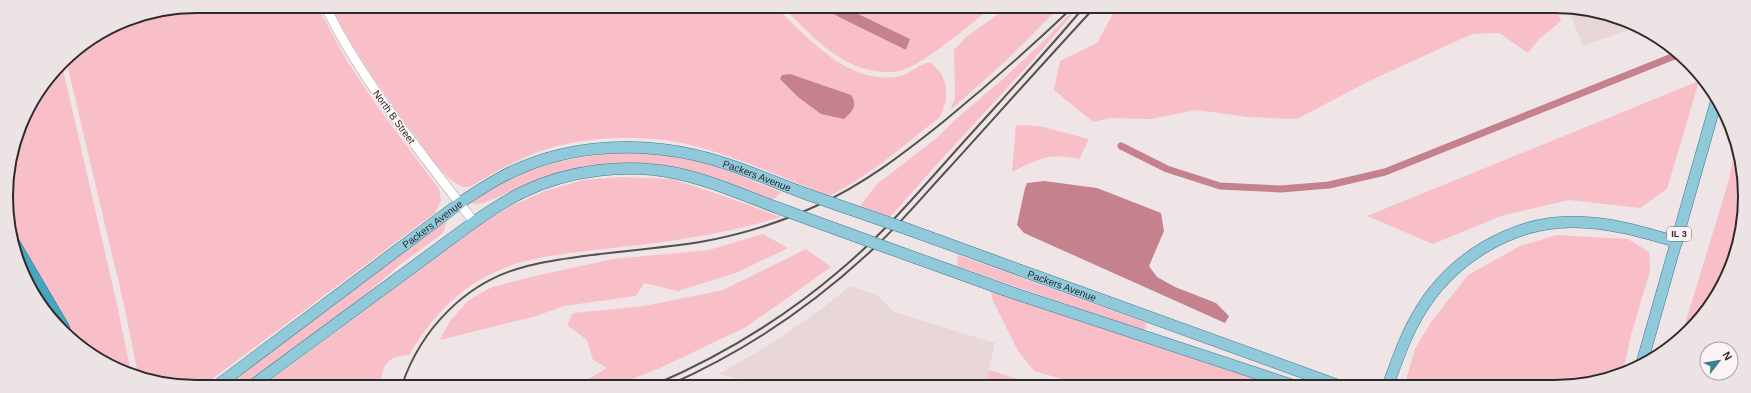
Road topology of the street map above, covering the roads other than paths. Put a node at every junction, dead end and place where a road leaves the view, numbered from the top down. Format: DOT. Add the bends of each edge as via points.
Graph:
graph roads {
  1 [pos="329,13"];
  2 [pos="1714,107"];
  3 [pos="460,203"];
  4 [pos="474,222"];
  5 [pos="1677,242"];
  6 [pos="26,264"];
  7 [pos="52,309"];
  8 [pos="1644,356"];
  9 [pos="225,380"];
  10 [pos="260,380"];
  11 [pos="1277,380"];
  12 [pos="1322,380"];
  13 [pos="1390,380"];
  1 -- 3 [label="street, North B Street" via="348,51 376,93"];
  2 -- 5 [label="main road, IL 3"];
  3 -- 4 [label="street, North B Street"];
  3 -- 9 [label="main road, Packers Avenue"];
  3 -- 12 [label="main road, Packers Avenue, bridge" via="498,178 538,162 579,151 611,147 645,147 696,155"];
  4 -- 10 [label="main road, Packers Avenue"];
  4 -- 11 [label="main road, Packers Avenue, bridge" via="508,200 548,182 615,169 674,173 706,181 1016,294"];
  5 -- 8 [label="main road, IL 3"];
  5 -- 13 [label="main road" via="1623,227 1573,222 1549,223 1527,228 1486,246 1465,260 1433,292 1406,339"];
  6 -- 7 [label="highway"];
}
